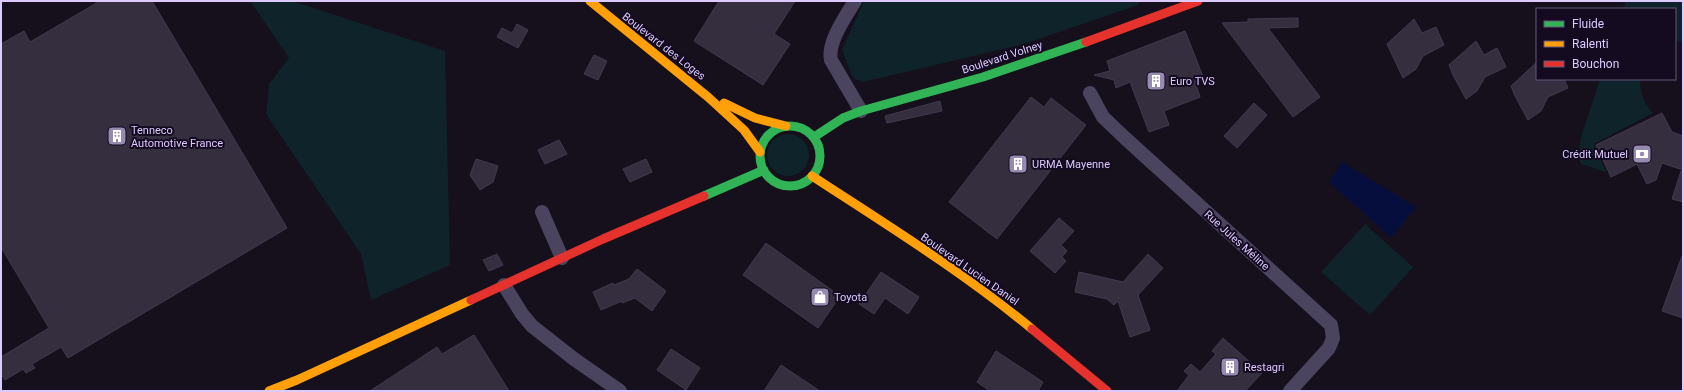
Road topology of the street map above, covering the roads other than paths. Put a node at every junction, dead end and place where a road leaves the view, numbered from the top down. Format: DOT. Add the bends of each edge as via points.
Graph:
graph roads {
  1 [pos="590,1"];
  2 [pos="855,1"];
  3 [pos="1198,1"];
  4 [pos="1159,8"];
  5 [pos="1090,93"];
  6 [pos="706,94"];
  7 [pos="861,111"];
  8 [pos="786,126"];
  9 [pos="814,137"];
  10 [pos="760,152"];
  11 [pos="764,170"];
  12 [pos="812,176"];
  13 [pos="542,212"];
  14 [pos="562,258"];
  15 [pos="504,285"];
  16 [pos="276,390"];
  17 [pos="620,391"];
  18 [pos="1107,391"];
  19 [pos="1290,391"];
  1 -- 6 [label="main road, Boulevard des Loges"];
  2 -- 7 [label="street" via="832,42 829,54"];
  3 -- 4 [label="main road, Boulevard Volney"];
  4 -- 7 [label="main road, Boulevard Volney" via="1077,45 983,77"];
  5 -- 19 [label="street, Rue Jules Méline" via="1103,117 1331,325 1333,338 1329,348"];
  6 -- 8 [label="main road, Boulevard des Loges" via="755,118"];
  6 -- 10 [label="main road, Boulevard des Loges" via="748,135"];
  7 -- 9 [label="main road, Boulevard Volney" via="843,118"];
  8 -- 9 [label="main road" via="796,126"];
  8 -- 10 [label="main road" via="778,128 766,138"];
  9 -- 12 [label="main road" via="820,152 818,165"];
  10 -- 11 [label="main road"];
  11 -- 12 [label="main road" via="777,183 786,186 805,182"];
  11 -- 14 [label="main road"];
  12 -- 18 [label="main road, Boulevard Lucien Daniel" via="998,301"];
  13 -- 14 [label="street"];
  14 -- 15 [label="main road"];
  15 -- 16 [label="main road"];
  15 -- 17 [label="street" via="532,326"];
}
